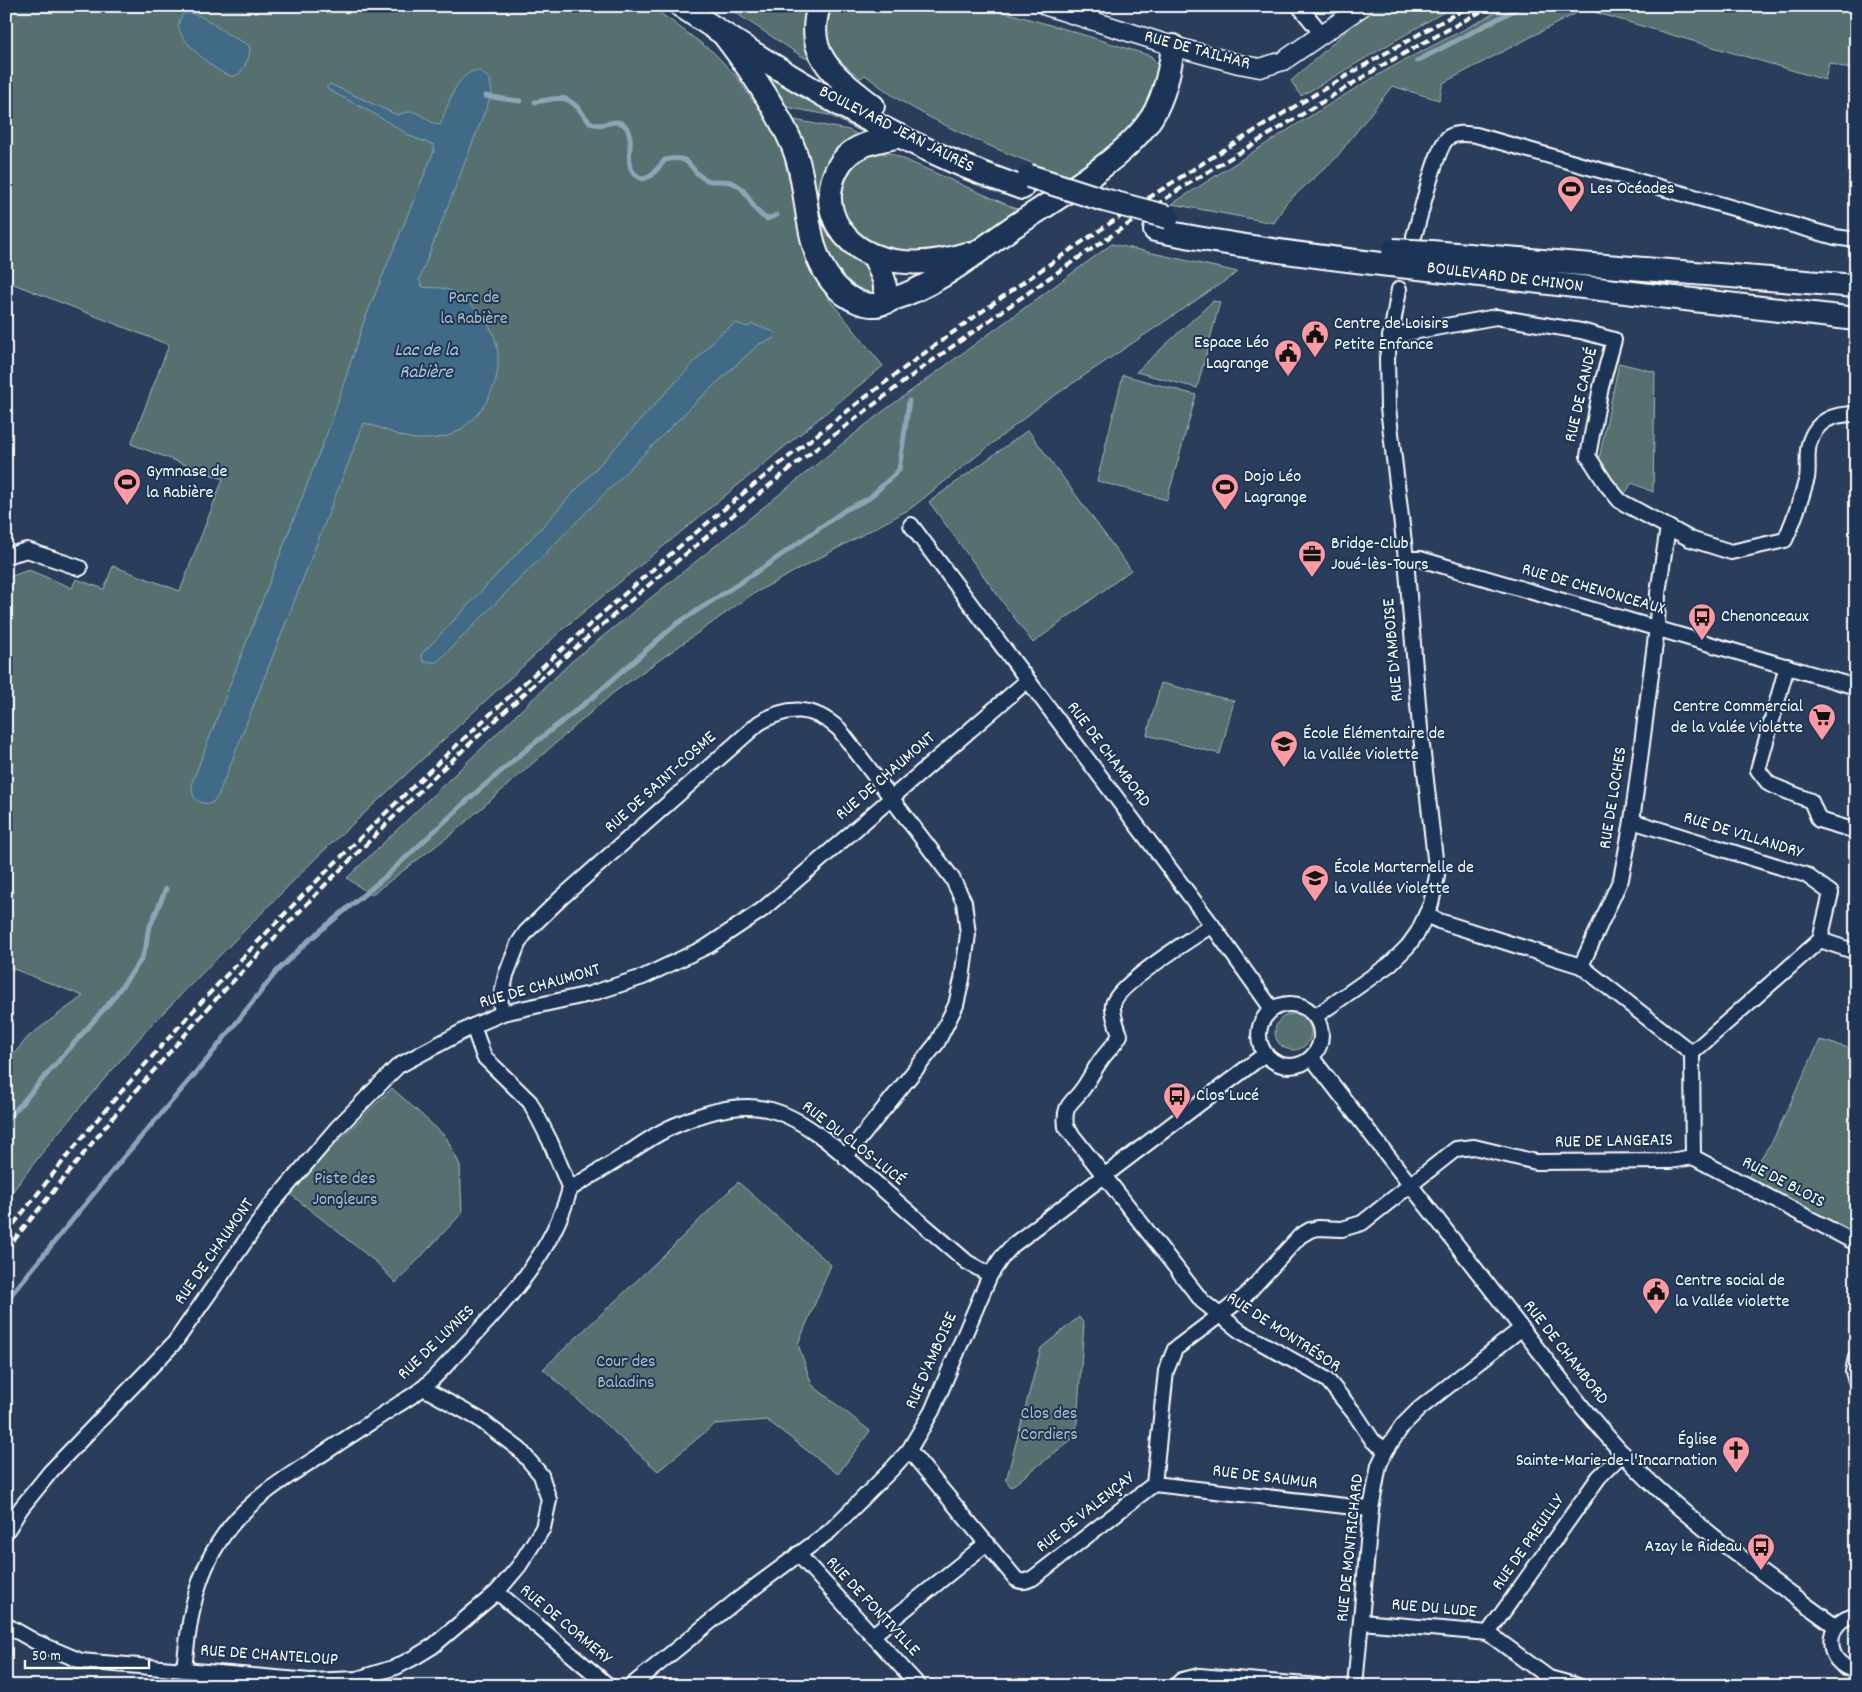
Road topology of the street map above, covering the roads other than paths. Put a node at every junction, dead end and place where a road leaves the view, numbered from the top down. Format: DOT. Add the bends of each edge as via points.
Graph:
graph roads {
  1 [pos="681,6"];
  2 [pos="707,6"];
  3 [pos="819,6"];
  4 [pos="1046,6"];
  5 [pos="1299,6"];
  6 [pos="1363,6"];
  7 [pos="1322,34"];
  8 [pos="724,35"];
  9 [pos="1173,46"];
  10 [pos="873,106"];
  11 [pos="900,136"];
  12 [pos="1026,182"];
  13 [pos="1161,224"];
  14 [pos="1414,236"];
  15 [pos="1856,240"];
  16 [pos="979,250"];
  17 [pos="874,256"];
  18 [pos="1430,261"];
  19 [pos="1856,286"];
  20 [pos="1399,289"];
  21 [pos="887,302"];
  22 [pos="1856,319"];
  23 [pos="1390,336"];
  24 [pos="1856,414"];
  25 [pos="911,525"];
  26 [pos="1668,527"];
  27 [pos="6,556"];
  28 [pos="1406,559"];
  29 [pos="80,568"];
  30 [pos="1657,628"];
  31 [pos="1786,666"];
  32 [pos="1028,680"];
  33 [pos="1856,687"];
  34 [pos="891,797"];
  35 [pos="1632,821"];
  36 [pos="1856,831"];
  37 [pos="1426,915"];
  38 [pos="1212,925"];
  39 [pos="1820,940"];
  40 [pos="1856,952"];
  41 [pos="1581,966"];
  42 [pos="1272,1009"];
  43 [pos="503,1013"];
  44 [pos="1316,1016"];
  45 [pos="473,1026"];
  46 [pos="1692,1053"];
  47 [pos="1265,1054"];
  48 [pos="1312,1058"];
  49 [pos="845,1157"];
  50 [pos="1693,1157"];
  51 [pos="1104,1175"];
  52 [pos="1411,1186"];
  53 [pos="570,1189"];
  54 [pos="1856,1243"];
  55 [pos="990,1275"];
  56 [pos="1220,1315"];
  57 [pos="1522,1328"];
  58 [pos="1856,1357"];
  59 [pos="1856,1381"];
  60 [pos="423,1388"];
  61 [pos="909,1450"];
  62 [pos="1386,1450"];
  63 [pos="1623,1453"];
  64 [pos="1154,1484"];
  65 [pos="1371,1509"];
  66 [pos="6,1532"];
  67 [pos="987,1543"];
  68 [pos="798,1554"];
  69 [pos="497,1592"];
  70 [pos="1856,1615"];
  71 [pos="1361,1622"];
  72 [pos="6,1625"];
  73 [pos="1835,1626"];
  74 [pos="1488,1633"];
  75 [pos="873,1635"];
  76 [pos="184,1670"];
  77 [pos="1856,1670"];
  78 [pos="610,1686"];
  79 [pos="632,1686"];
  80 [pos="919,1686"];
  81 [pos="1175,1686"];
  82 [pos="1319,1686"];
  83 [pos="1355,1686"];
  84 [pos="1578,1686"];
  1 -- 8 [label="main road, BOULEVARD JEAN JAURÈS"];
  2 -- 10 [label="main road, BOULEVARD JEAN JAURÈS" via="802,67"];
  3 -- 10 [label="main road" via="815,36 820,54 839,78"];
  4 -- 9 [label="street, RUE DE TAILHAR"];
  5 -- 7 [label="street"];
  6 -- 7 [label="street, RUE DE TAILHAR"];
  7 -- 9 [label="street, RUE DE TAILHAR" via="1283,61 1260,68"];
  8 -- 11 [label="main road, BOULEVARD JEAN JAURÈS"];
  8 -- 21 [label="main road" via="768,97 792,146 805,191 813,245 826,274 854,300 866,305"];
  9 -- 16 [label="main road" via="1171,66 1158,105 1129,145"];
  10 -- 12 [label="main road, BOULEVARD JEAN JAURÈS"];
  11 -- 12 [label="main road, BOULEVARD JEAN JAURÈS" via="948,159"];
  11 -- 17 [label="main road" via="868,144 850,153 838,167 831,187 831,208 837,224 854,245"];
  12 -- 13 [label="main road, BOULEVARD JEAN JAURÈS, bridge" via="1104,200"];
  13 -- 18 [label="main road, BOULEVARD DE CHINON, bridge" via="1276,237 1392,258"];
  14 -- 15 [label="street, BOULEVARD DE CHINON" via="1440,150 1448,137 1457,133 1476,135 1835,237"];
  16 -- 17 [label="main road" via="925,262 897,262"];
  16 -- 21 [label="main road" via="929,284"];
  17 -- 21 [label="main road" via="884,280"];
  18 -- 19 [label="main road, BOULEVARD DE CHINON"];
  18 -- 22 [label="main road, BOULEVARD DE CHINON"];
  20 -- 23 [label="street, RUE D'AMBOISE"];
  23 -- 26 [label="street, RUE DE CANDÉ" via="1496,317 1614,340 1588,456 1620,501"];
  23 -- 28 [label="street, RUE D'AMBOISE" via="1388,408"];
  24 -- 26 [label="street" via="1838,414 1818,425 1809,444 1807,476 1785,540 1731,552 1690,539"];
  25 -- 32 [label="street, RUE DE CHAMBORD"];
  26 -- 30 [label="street, RUE DE LOCHES" via="1658,593"];
  27 -- 29 [label="street" via="27,550"];
  28 -- 30 [label="street, RUE DE CHENONCEAUX" via="1420,559"];
  28 -- 37 [label="street, RUE D'AMBOISE" via="1420,728 1436,864 1434,892"];
  30 -- 31 [label="street, RUE DE CHENONCEAUX"];
  30 -- 35 [label="street, RUE DE LOCHES"];
  31 -- 33 [label="street, RUE DE CHENONCEAUX"];
  31 -- 36 [label="street" via="1758,770 1769,784 1811,801 1819,820"];
  32 -- 34 [label="street, RUE DE CHAUMONT"];
  32 -- 38 [label="street, RUE DE CHAMBORD"];
  34 -- 43 [label="street, RUE DE CHAUMONT" via="762,910 708,946 643,977 590,994"];
  34 -- 43 [label="street, RUE DE SAINT-COSME" via="829,720 796,710 770,716 743,736 526,932 506,975 500,1003"];
  34 -- 49 [label="street, RUE DE SAINT-COSME" via="952,878 964,902 968,934 956,1005 937,1043"];
  35 -- 39 [label="street, RUE DE VILLANDRY" via="1806,874 1831,893"];
  35 -- 41 [label="street, RUE DE LOCHES" via="1621,879"];
  37 -- 41 [label="street"];
  37 -- 44 [label="street, RUE D'AMBOISE" via="1408,946 1390,964"];
  38 -- 42 [label="street, RUE DE CHAMBORD"];
  38 -- 51 [label="street, RUE DE MONTRÉSOR" via="1139,975 1116,996 1113,1005 1120,1035 1083,1089 1070,1101 1064,1116 1066,1127"];
  39 -- 40 [label="street"];
  39 -- 46 [label="street"];
  41 -- 46 [label="street"];
  42 -- 44 [label="street" via="1294,1004"];
  42 -- 47 [label="street" via="1262,1021 1259,1033"];
  43 -- 45 [label="street, RUE DE CHAUMONT"];
  44 -- 48 [label="street" via="1322,1038"];
  45 -- 53 [label="street" via="484,1057 530,1102"];
  45 -- 66 [label="street, RUE DE CHAUMONT" via="398,1066 338,1128 270,1206 175,1342 50,1471"];
  46 -- 50 [label="street, RUE DE LANGEAIS"];
  47 -- 48 [label="street" via="1284,1066 1305,1063"];
  47 -- 51 [label="street, RUE D'AMBOISE"];
  48 -- 52 [label="street, RUE DE CHAMBORD"];
  49 -- 53 [label="street, RUE DU CLOS-LUCÉ" via="790,1117 766,1109 734,1108 696,1117 660,1133"];
  49 -- 55 [label="street, RUE DU CLOS-LUCÉ" via="967,1262"];
  50 -- 52 [label="street, RUE DE LANGEAIS" via="1670,1161 1536,1162 1464,1147 1456,1149"];
  50 -- 54 [label="street, RUE DE BLOIS"];
  51 -- 55 [label="street, RUE D'AMBOISE" via="1013,1245"];
  51 -- 56 [label="street, RUE DE MONTRÉSOR" via="1202,1301"];
  52 -- 56 [label="street, RUE DE LANGEAIS" via="1362,1223 1342,1230 1318,1228 1300,1236 1245,1296"];
  52 -- 57 [label="street, RUE DE CHAMBORD"];
  53 -- 60 [label="street, RUE DE LUYNES" via="559,1223 527,1275"];
  55 -- 61 [label="street, RUE D'AMBOISE" via="932,1412"];
  56 -- 62 [label="street, RUE DE MONTRÉSOR" via="1240,1331 1329,1382 1372,1441"];
  56 -- 64 [label="street, RUE DE VALENÇAY" via="1175,1349 1166,1370"];
  57 -- 62 [label="street, RUE DE MONTRICHARD" via="1419,1409"];
  57 -- 63 [label="street, RUE DE CHAMBORD" via="1584,1409"];
  58 -- 59 [label="street"];
  60 -- 69 [label="street, RUE DE CHANTELOUP" via="500,1433 542,1475 549,1500 544,1528"];
  60 -- 76 [label="street, RUE DE LUYNES" via="276,1485 228,1529 206,1566 193,1600"];
  61 -- 67 [label="street, RUE DE VALENÇAY"];
  61 -- 68 [label="street, RUE D'AMBOISE" via="856,1507"];
  62 -- 65 [label="street, RUE DE MONTRICHARD" via="1379,1465"];
  63 -- 73 [label="street, RUE DE CHAMBORD" via="1656,1488 1707,1530"];
  63 -- 74 [label="street, RUE DE PREUILLY" via="1599,1477"];
  64 -- 65 [label="street, RUE DE SAUMUR"];
  64 -- 67 [label="street, RUE DE VALENÇAY" via="1026,1581 1016,1579"];
  65 -- 71 [label="street, RUE DE MONTRICHARD"];
  67 -- 75 [label="street"];
  68 -- 75 [label="street, RUE DE FONTIVILLE"];
  68 -- 79 [label="street, RUE D'AMBOISE"];
  69 -- 76 [label="street, RUE DE CHANTELOUP" via="433,1646 375,1675 310,1681"];
  69 -- 78 [label="street, RUE DE CORMERY"];
  70 -- 73 [label="street"];
  71 -- 74 [label="street, RUE DU LUDE"];
  71 -- 83 [label="street, RUE DE MONTRICHARD"];
  72 -- 76 [label="street, RUE DE CHANTELOUP" via="80,1661"];
  73 -- 77 [label="street" via="1830,1640 1833,1655 1844,1666"];
  74 -- 84 [label="street, RUE DU LUDE" via="1549,1678"];
  75 -- 80 [label="street, RUE DE FONTIVILLE"];
  81 -- 82 [label="street" via="1182,1680 1199,1676"];
}
